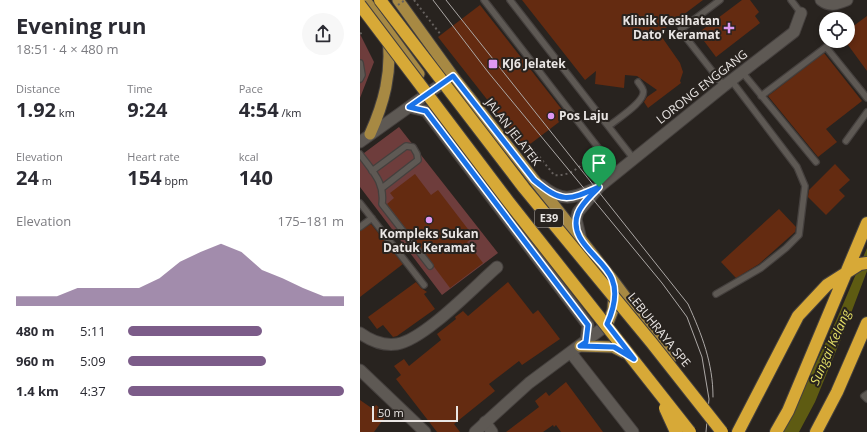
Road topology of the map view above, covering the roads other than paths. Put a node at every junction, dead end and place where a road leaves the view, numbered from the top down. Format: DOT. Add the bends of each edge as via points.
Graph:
graph roads {
  1 [pos="365,0"];
  2 [pos="380,0"];
  3 [pos="398,0"];
  4 [pos="484,0"];
  5 [pos="510,0"];
  6 [pos="720,0"];
  7 [pos="791,0"];
  8 [pos="822,0"];
  9 [pos="847,0"];
  10 [pos="360,6"];
  11 [pos="801,13"];
  12 [pos="387,28"];
  13 [pos="360,63"];
  14 [pos="742,72"];
  15 [pos="453,76"];
  16 [pos="360,79"];
  17 [pos="638,82"];
  18 [pos="727,83"];
  19 [pos="431,91"];
  20 [pos="761,96"];
  21 [pos="867,98"];
  22 [pos="409,107"];
  23 [pos="867,112"];
  24 [pos="609,126"];
  25 [pos="370,134"];
  26 [pos="360,142"];
  27 [pos="846,142"];
  28 [pos="360,154"];
  29 [pos="633,158"];
  30 [pos="816,162"];
  31 [pos="372,171"];
  32 [pos="616,172"];
  33 [pos="534,180"];
  34 [pos="599,187"];
  35 [pos="382,188"];
  36 [pos="508,201"];
  37 [pos="360,203"];
  38 [pos="372,218"];
  39 [pos="867,224"];
  40 [pos="360,227"];
  41 [pos="581,240"];
  42 [pos="867,263"];
  43 [pos="430,266"];
  44 [pos="497,267"];
  45 [pos="612,279"];
  46 [pos="424,285"];
  47 [pos="716,294"];
  48 [pos="867,323"];
  49 [pos="607,324"];
  50 [pos="360,333"];
  51 [pos="867,333"];
  52 [pos="651,342"];
  53 [pos="583,344"];
  54 [pos="858,347"];
  55 [pos="570,353"];
  56 [pos="634,359"];
  57 [pos="360,370"];
  58 [pos="867,394"];
  59 [pos="867,399"];
  60 [pos="485,422"];
  61 [pos="676,426"];
  62 [pos="425,432"];
  63 [pos="475,432"];
  64 [pos="492,432"];
  65 [pos="633,432"];
  66 [pos="683,432"];
  67 [pos="687,432"];
  68 [pos="690,432"];
  69 [pos="723,432"];
  70 [pos="730,432"];
  71 [pos="738,432"];
  72 [pos="776,432"];
  73 [pos="816,432"];
  1 -- 12 [label="main road"];
  2 -- 52 [label="highway, LEBUHRAYA SPE / E39, bridge" via="524,188"];
  3 -- 15 [label="main road, JALAN JELATEK"];
  4 -- 32 [label="lane"];
  5 -- 24 [label="lane"];
  6 -- 18 [label="lane" via="680,30"];
  7 -- 11 [label="lane, LORONG ENGGANG"];
  8 -- 9 [label="street" via="827,5 835,5"];
  10 -- 36 [label="highway, E39, bridge"];
  11 -- 14 [label="street, LORONG ENGGANG" via="794,32"];
  12 -- 19 [label="main road"];
  12 -- 25 [label="main road" via="390,64 388,83"];
  13 -- 16 [label="lane"];
  14 -- 18 [label="street, LORONG ENGGANG"];
  14 -- 20 [label="lane"];
  15 -- 19 [label="street"];
  15 -- 33 [label="main road, JALAN JELATEK"];
  17 -- 24 [label="lane" via="644,95"];
  18 -- 29 [label="street, LORONG ENGGANG"];
  18 -- 47 [label="lane" via="797,167 805,186 799,234 761,268"];
  19 -- 22 [label="street"];
  19 -- 49 [label="main road"];
  20 -- 21 [label="lane" via="826,47"];
  20 -- 30 [label="lane"];
  22 -- 25 [label="street"];
  22 -- 53 [label="street" via="426,111 588,325"];
  23 -- 27 [label="lane"];
  24 -- 29 [label="lane"];
  25 -- 26 [label="street"];
  28 -- 31 [label="lane"];
  29 -- 32 [label="street, LORONG ENGGANG"];
  31 -- 35 [label="lane"];
  31 -- 35 [label="lane" via="406,146 413,148 418,154 418,160"];
  32 -- 34 [label="street, LORONG ENGGANG"];
  33 -- 34 [label="street, LORONG ENGGANG" via="550,193 569,198"];
  33 -- 41 [label="main road, JALAN JELATEK"];
  34 -- 41 [label="street, LORONG ENGGANG" via="578,212 576,219"];
  35 -- 43 [label="lane" via="382,204"];
  36 -- 61 [label="highway, bridge"];
  36 -- 68 [label="highway, E39, bridge"];
  37 -- 38 [label="lane"];
  38 -- 40 [label="lane"];
  38 -- 46 [label="lane"];
  39 -- 72 [label="highway" via="788,411"];
  41 -- 45 [label="main road, JALAN JELATEK"];
  42 -- 71 [label="highway" via="860,264 827,285 798,316"];
  44 -- 50 [label="street" via="418,335 398,344 383,345"];
  45 -- 49 [label="main road" via="615,296"];
  45 -- 69 [label="main road, JALAN JELATEK"];
  48 -- 54 [label="highway"];
  49 -- 53 [label="street"];
  49 -- 56 [label="main road"];
  51 -- 54 [label="highway"];
  52 -- 69 [label="highway, LEBUHRAYA SPE / E39, bridge"];
  52 -- 70 [label="highway, bridge"];
  53 -- 55 [label="street"];
  53 -- 56 [label="main road" via="614,347"];
  54 -- 73 [label="highway"];
  55 -- 60 [label="street" via="529,383"];
  55 -- 65 [label="street"];
  56 -- 61 [label="main road"];
  57 -- 62 [label="street"];
  58 -- 59 [label="lane" via="864,396"];
  60 -- 63 [label="street"];
  60 -- 64 [label="street"];
  61 -- 66 [label="highway"];
  61 -- 67 [label="main road"];
}
